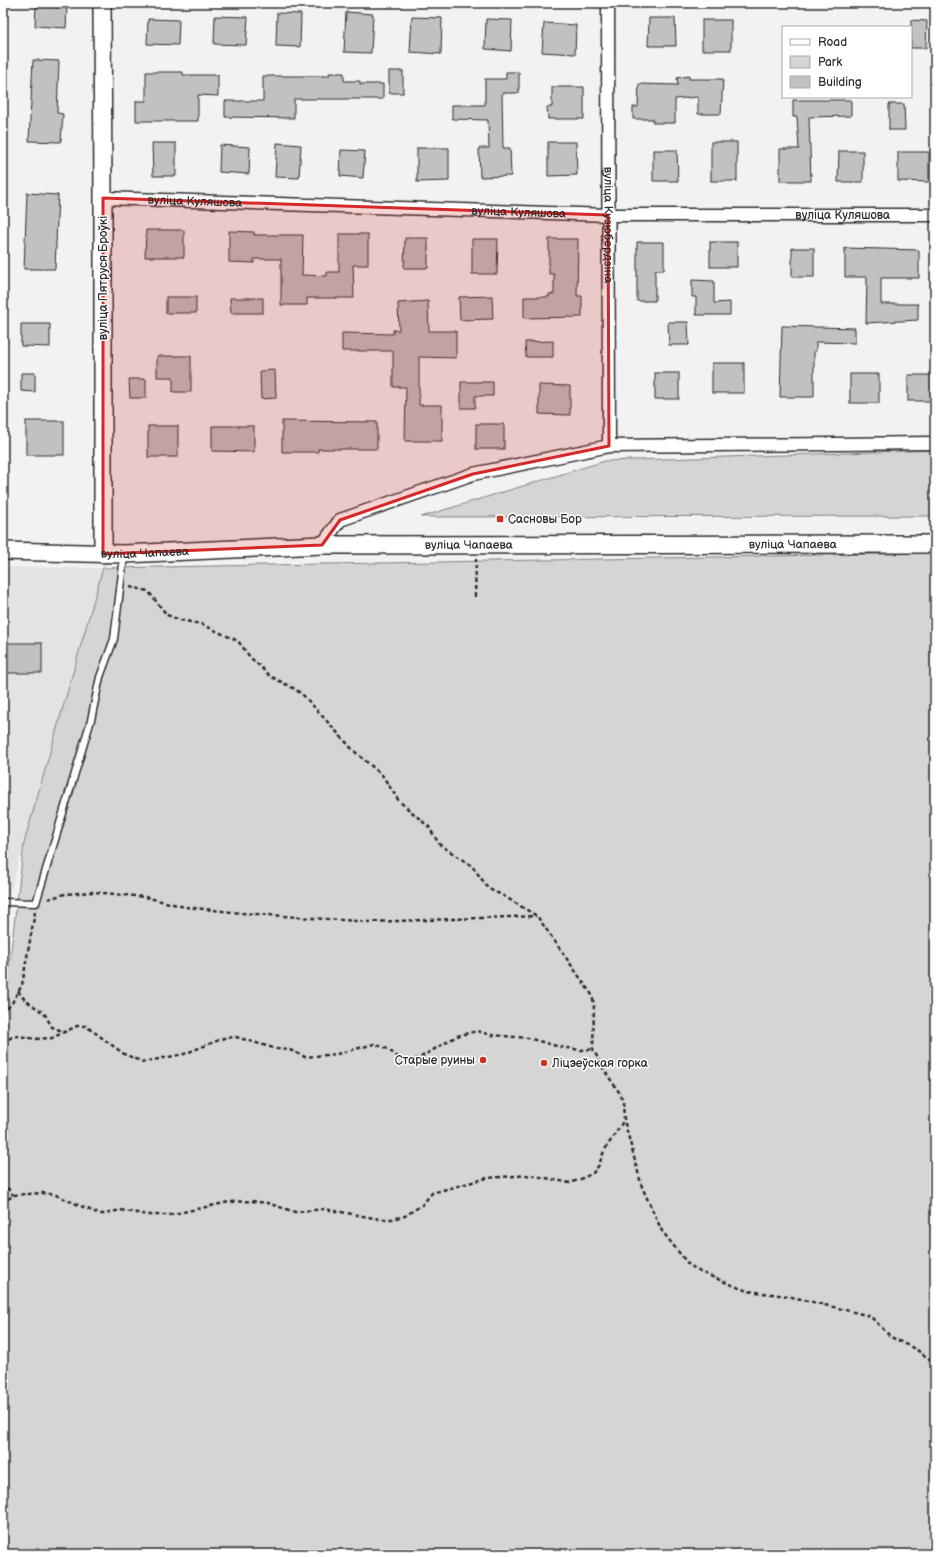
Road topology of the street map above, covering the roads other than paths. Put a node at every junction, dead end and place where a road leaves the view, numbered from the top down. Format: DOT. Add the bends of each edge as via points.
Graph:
graph roads {
  1 [pos="102,3"];
  2 [pos="608,3"];
  3 [pos="104,198"];
  4 [pos="608,215"];
  5 [pos="935,216"];
  6 [pos="935,443"];
  7 [pos="609,446"];
  8 [pos="935,544"];
  9 [pos="322,545"];
  10 [pos="3,551"];
  11 [pos="102,554"];
  12 [pos="124,554"];
  13 [pos="3,902"];
  1 -- 3 [label="main road, вуліца Пятруся Броўкі"];
  2 -- 4 [label="street, вуліца Кузюбердзіна"];
  3 -- 4 [label="street, вуліца Куляшова"];
  3 -- 11 [label="main road, вуліца Пятруся Броўкі"];
  4 -- 5 [label="street, вуліца Куляшова"];
  4 -- 7 [label="street, вуліца Кузюбердзіна"];
  6 -- 7 [label="street"];
  7 -- 9 [label="street" via="473,474 340,520"];
  8 -- 9 [label="main road, вуліца Чапаева"];
  9 -- 12 [label="main road, вуліца Чапаева"];
  10 -- 11 [label="main road, вуліца Чапаева"];
  11 -- 12 [label="main road, вуліца Чапаева"];
  12 -- 13 [label="lane" via="114,639 100,677 91,720 36,903"];
}
